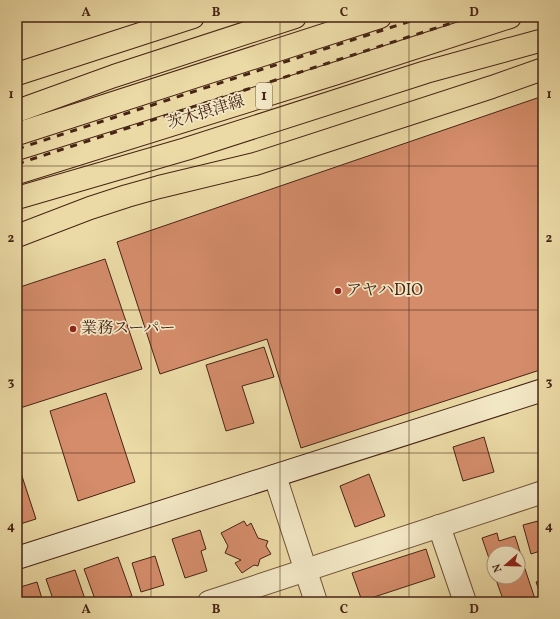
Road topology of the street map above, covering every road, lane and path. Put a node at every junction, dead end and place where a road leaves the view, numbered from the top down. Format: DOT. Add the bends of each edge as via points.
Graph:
graph roads {
  1 [pos="193,17"];
  2 [pos="295,17"];
  3 [pos="380,17"];
  4 [pos="510,17"];
  5 [pos="543,40"];
  6 [pos="543,69"];
  7 [pos="17,74"];
  8 [pos="17,111"];
  9 [pos="17,134"];
  10 [pos="17,173"];
  11 [pos="17,198"];
  12 [pos="17,236"];
  13 [pos="543,390"];
  14 [pos="275,476"];
  15 [pos="543,492"];
  16 [pos="439,526"];
  17 [pos="17,558"];
  18 [pos="305,570"];
  19 [pos="208,602"];
  20 [pos="316,602"];
  21 [pos="465,602"];
  1 -- 7 [label="main road"];
  2 -- 8 [label="main road"];
  3 -- 9 [label="main road"];
  4 -- 10 [label="main road, 茨木摂津線 / 1"];
  5 -- 11 [label="main road" via="426,72 186,149"];
  6 -- 12 [label="main road" via="262,162 127,196"];
  13 -- 14 [label="street"];
  14 -- 17 [label="street"];
  14 -- 18 [label="street"];
  15 -- 16 [label="street"];
  16 -- 18 [label="street"];
  16 -- 21 [label="street"];
  18 -- 19 [label="street"];
  18 -- 20 [label="street"];
}
